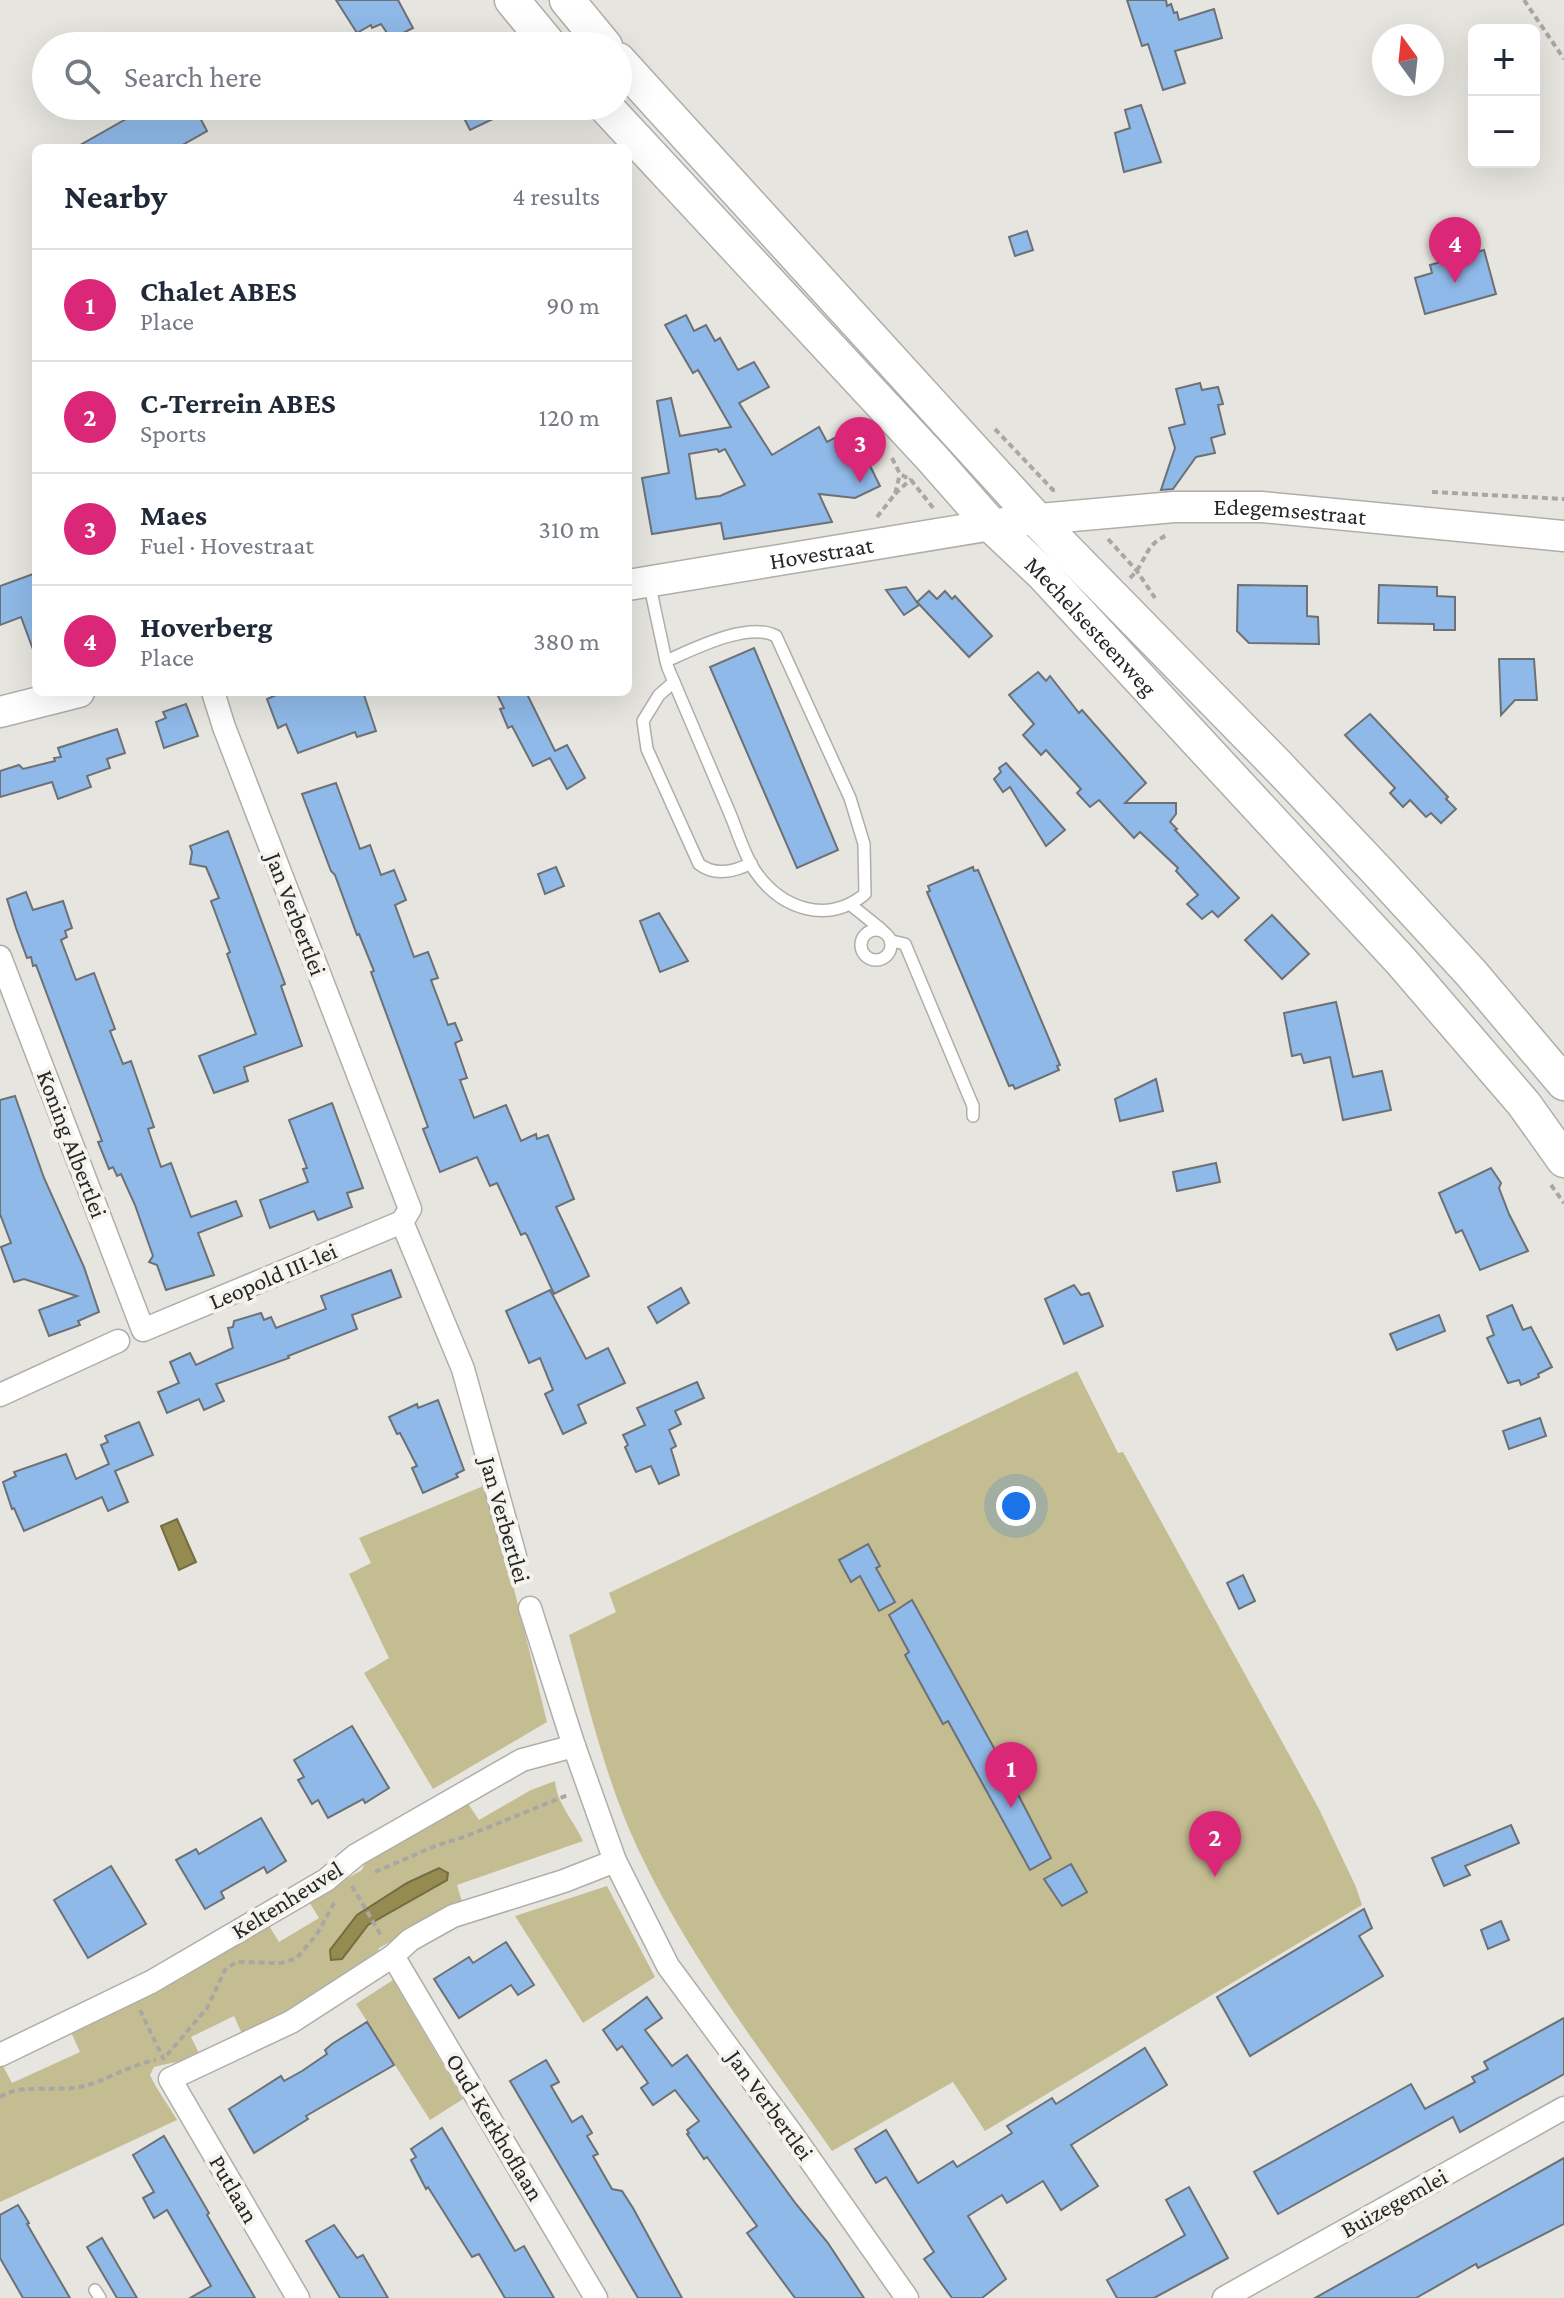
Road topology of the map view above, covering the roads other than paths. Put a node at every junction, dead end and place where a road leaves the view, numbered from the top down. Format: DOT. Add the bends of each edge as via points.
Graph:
graph roads {
  1 [pos="512,0"];
  2 [pos="567,0"];
  3 [pos="538,32"];
  4 [pos="593,32"];
  5 [pos="632,76"];
  6 [pos="618,120"];
  7 [pos="1015,522"];
  8 [pos="1564,536"];
  9 [pos="638,584"];
  10 [pos="666,661"];
  11 [pos="674,682"];
  12 [pos="63,696"];
  13 [pos="214,696"];
  14 [pos="0,712"];
  15 [pos="751,863"];
  16 [pos="851,905"];
  17 [pos="0,957"];
  18 [pos="1564,1083"];
  19 [pos="973,1116"];
  20 [pos="1564,1160"];
  21 [pos="402,1222"];
  22 [pos="143,1330"];
  23 [pos="118,1341"];
  24 [pos="0,1395"];
  25 [pos="515,1556"];
  26 [pos="530,1608"];
  27 [pos="574,1746"];
  28 [pos="615,1861"];
  29 [pos="393,1956"];
  30 [pos="0,2055"];
  31 [pos="1564,2108"];
  32 [pos="298,2298"];
  33 [pos="596,2298"];
  34 [pos="907,2298"];
  35 [pos="1224,2298"];
  1 -- 3 [label="main road"];
  2 -- 4 [label="main road"];
  5 -- 7 [label="main road, Mechelsesteenweg"];
  6 -- 7 [label="main road, Mechelsesteenweg" via="932,458"];
  7 -- 8 [label="street, Edegemsestraat" via="1174,507 1237,507"];
  7 -- 9 [label="street, Hovestraat"];
  7 -- 18 [label="main road, Mechelsesteenweg" via="1278,766 1471,973"];
  7 -- 20 [label="main road, Mechelsesteenweg" via="1064,597 1401,961 1524,1104"];
  9 -- 10 [label="lane"];
  10 -- 11 [label="lane"];
  10 -- 16 [label="lane" via="750,631 766,630 776,636 850,798 864,844 865,894"];
  11 -- 15 [label="lane"];
  11 -- 15 [label="lane" via="643,721 647,749 699,864 727,871"];
  12 -- 14 [label="street"];
  13 -- 21 [label="street, Jan Verbertlei" via="410,1209"];
  15 -- 16 [label="lane" via="780,898 798,908 839,910"];
  16 -- 19 [label="lane" via="905,944"];
  17 -- 22 [label="street, Koning Albertlei"];
  21 -- 22 [label="street, Leopold III-lei"];
  21 -- 25 [label="street, Jan Verbertlei" via="463,1369"];
  23 -- 24 [label="street"];
  26 -- 27 [label="street, Jan Verbertlei"];
  27 -- 28 [label="street, Jan Verbertlei"];
  27 -- 30 [label="street, Keltenheuvel" via="522,1760 151,1982"];
  28 -- 29 [label="street" via="453,1916"];
  28 -- 34 [label="street, Jan Verbertlei" via="668,1966"];
  29 -- 32 [label="street, Putlaan" via="291,2022 167,2069"];
  29 -- 33 [label="street, Oud-Kerkhoflaan"];
  31 -- 35 [label="street, Buizegemlei"];
}
